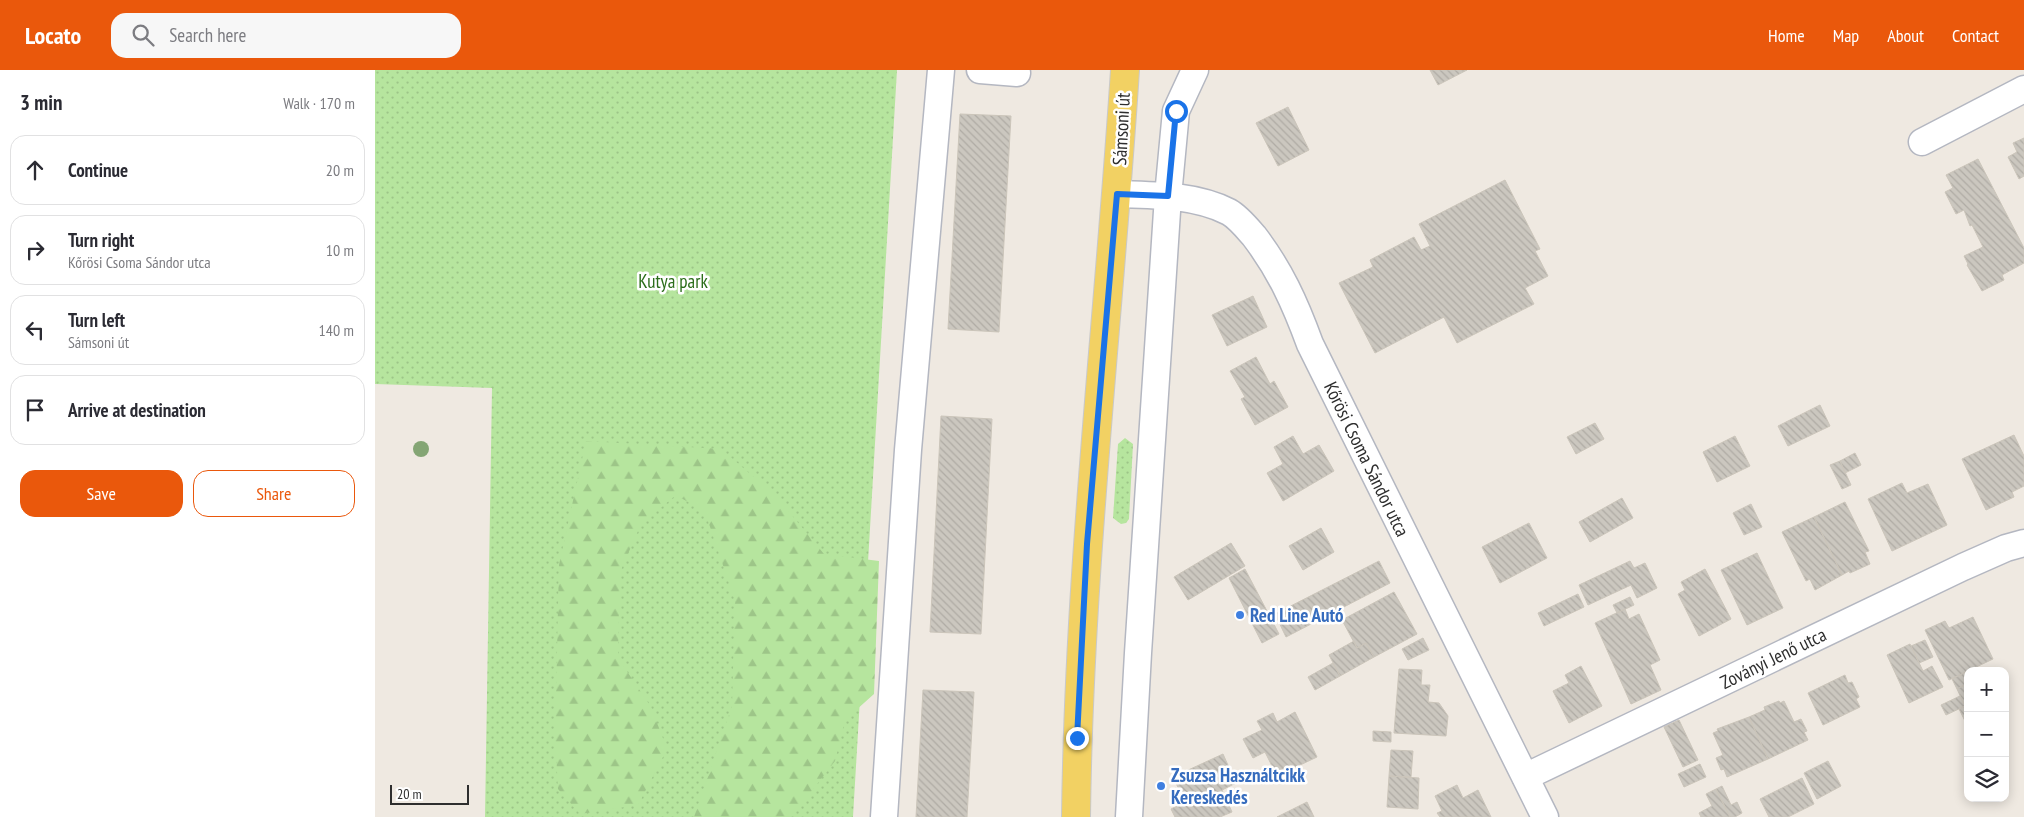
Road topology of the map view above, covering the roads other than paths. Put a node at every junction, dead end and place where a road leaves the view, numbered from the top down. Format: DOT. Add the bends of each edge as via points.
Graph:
graph roads {
  1 [pos="941,70"];
  2 [pos="980,70"];
  3 [pos="1125,70"];
  4 [pos="1195,70"];
  5 [pos="1017,73"];
  6 [pos="2024,89"];
  7 [pos="1922,142"];
  8 [pos="1117,194"];
  9 [pos="1168,196"];
  10 [pos="2024,543"];
  11 [pos="1525,777"];
  12 [pos="884,817"];
  13 [pos="1076,817"];
  14 [pos="1129,817"];
  15 [pos="1545,817"];
  1 -- 12 [label="street" via="907,459"];
  2 -- 5 [label="street"];
  3 -- 8 [label="main road, Sámsoni út"];
  4 -- 9 [label="street" via="1176,111"];
  6 -- 7 [label="street"];
  8 -- 9 [label="street, Kőrösi Csoma Sándor utca"];
  8 -- 13 [label="main road, Sámsoni út" via="1087,544"];
  9 -- 11 [label="street, Kőrösi Csoma Sándor utca" via="1231,213 1271,258 1295,303 1310,344"];
  9 -- 14 [label="street"];
  10 -- 11 [label="street, Zoványi Jenő utca" via="1963,567"];
  11 -- 15 [label="street, Kőrösi Csoma Sándor utca"];
}
